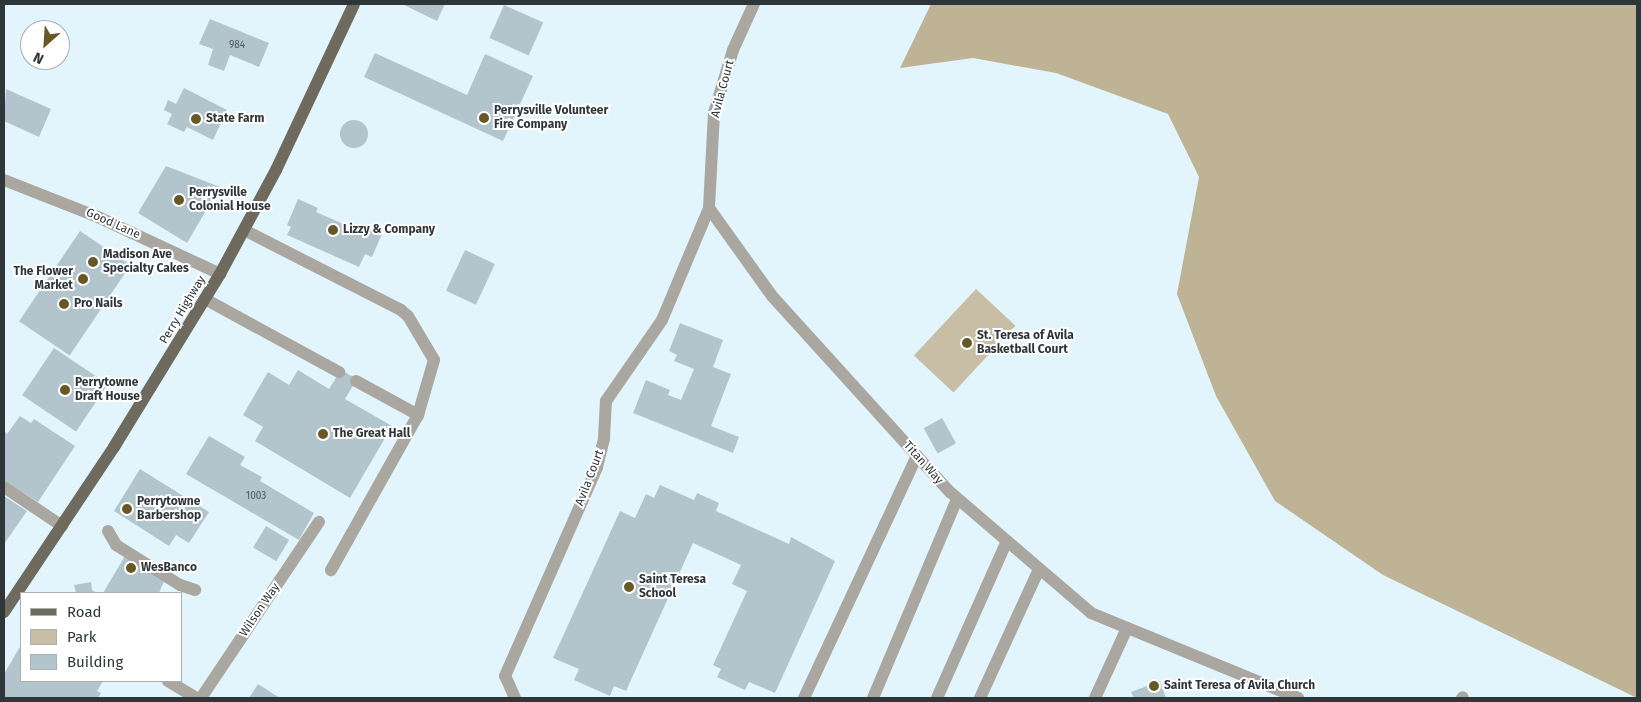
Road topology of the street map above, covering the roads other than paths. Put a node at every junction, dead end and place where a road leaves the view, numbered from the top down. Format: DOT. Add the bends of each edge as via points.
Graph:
graph roads {
  1 [pos="354,4"];
  2 [pos="754,4"];
  3 [pos="4,180"];
  4 [pos="709,208"];
  5 [pos="244,230"];
  6 [pos="220,274"];
  7 [pos="205,299"];
  8 [pos="339,372"];
  9 [pos="356,381"];
  10 [pos="418,415"];
  11 [pos="917,456"];
  12 [pos="4,487"];
  13 [pos="958,499"];
  14 [pos="320,522"];
  15 [pos="62,526"];
  16 [pos="108,531"];
  17 [pos="1007,541"];
  18 [pos="1039,569"];
  19 [pos="331,570"];
  20 [pos="195,590"];
  21 [pos="4,612"];
  22 [pos="1127,628"];
  23 [pos="170,682"];
  24 [pos="196,698"];
  25 [pos="201,698"];
  26 [pos="515,698"];
  27 [pos="804,698"];
  28 [pos="873,698"];
  29 [pos="937,698"];
  30 [pos="980,698"];
  31 [pos="1095,698"];
  32 [pos="1298,698"];
  1 -- 5 [label="main road, Perry Highway" via="308,106"];
  2 -- 4 [label="street, Avila Court" via="733,50 714,114"];
  3 -- 6 [label="street, Good Lane" via="98,217"];
  4 -- 11 [label="street, Titan Way" via="772,296"];
  4 -- 26 [label="street, Avila Court" via="662,320 606,401 604,438 597,467 505,676"];
  5 -- 6 [label="main road, Perry Highway"];
  5 -- 10 [label="street" via="408,316 434,360"];
  6 -- 7 [label="main road, Perry Highway"];
  7 -- 8 [label="street"];
  7 -- 15 [label="main road, Perry Highway"];
  9 -- 10 [label="street"];
  10 -- 19 [label="street"];
  11 -- 13 [label="street, Titan Way"];
  11 -- 27 [label="street"];
  12 -- 15 [label="street"];
  13 -- 17 [label="street, Titan Way"];
  13 -- 28 [label="street"];
  14 -- 25 [label="street, Wilson Way"];
  15 -- 21 [label="main road, Perry Highway"];
  16 -- 20 [label="street" via="116,545 180,585"];
  17 -- 18 [label="street, Titan Way"];
  17 -- 29 [label="street"];
  18 -- 22 [label="street, Titan Way" via="1091,613"];
  18 -- 30 [label="street"];
  22 -- 31 [label="street"];
  22 -- 32 [label="street, Titan Way"];
  23 -- 24 [label="street"];
}
